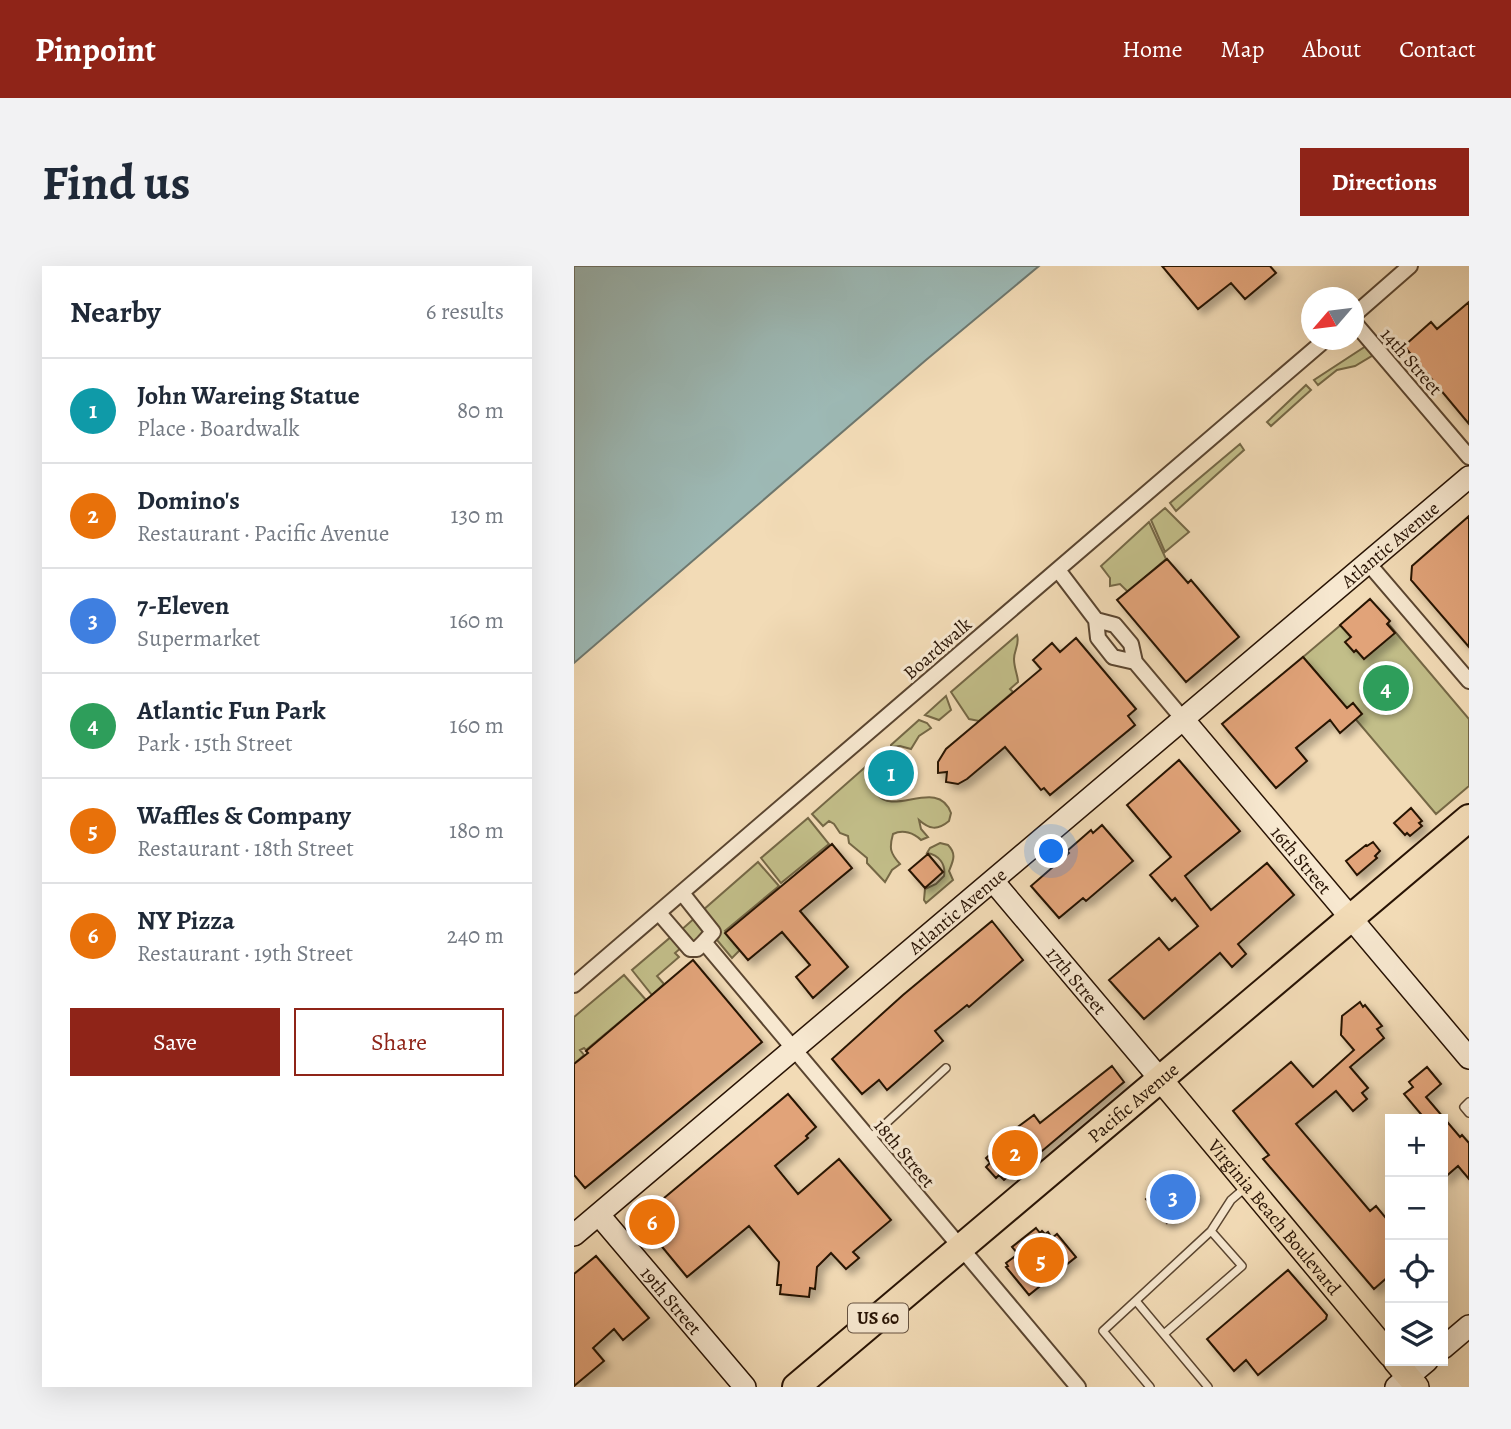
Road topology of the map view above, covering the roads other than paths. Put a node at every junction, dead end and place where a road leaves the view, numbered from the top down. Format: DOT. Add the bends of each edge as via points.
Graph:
graph roads {
  1 [pos="1410,266"];
  2 [pos="1364,306"];
  3 [pos="1364,335"];
  4 [pos="1313,350"];
  5 [pos="1469,457"];
  6 [pos="1469,477"];
  7 [pos="1368,563"];
  8 [pos="1058,570"];
  9 [pos="1096,620"];
  10 [pos="1135,662"];
  11 [pos="1469,681"];
  12 [pos="1184,719"];
  13 [pos="1469,818"];
  14 [pos="992,881"];
  15 [pos="682,893"];
  16 [pos="659,913"];
  17 [pos="1352,918"];
  18 [pos="704,942"];
  19 [pos="574,985"];
  20 [pos="793,1050"];
  21 [pos="1469,1058"];
  22 [pos="946,1068"];
  23 [pos="1161,1080"];
  24 [pos="1469,1102"];
  25 [pos="1469,1113"];
  26 [pos="868,1139"];
  27 [pos="1248,1185"];
  28 [pos="599,1215"];
  29 [pos="1211,1231"];
  30 [pos="574,1235"];
  31 [pos="960,1249"];
  32 [pos="1136,1301"];
  33 [pos="1469,1326"];
  34 [pos="1164,1334"];
  35 [pos="1448,1344"];
  36 [pos="1385,1350"];
  37 [pos="1420,1366"];
  38 [pos="1404,1378"];
  39 [pos="745,1387"];
  40 [pos="796,1387"];
  41 [pos="1079,1387"];
  42 [pos="1150,1387"];
  43 [pos="1208,1387"];
  1 -- 2 [label="street"];
  3 -- 5 [label="street, 14th Street"];
  4 -- 8 [label="street, Boardwalk"];
  6 -- 7 [label="main road, Atlantic Avenue"];
  7 -- 11 [label="street"];
  7 -- 12 [label="main road, Atlantic Avenue"];
  8 -- 9 [label="street, 16th Street"];
  8 -- 15 [label="street, Boardwalk"];
  9 -- 10 [label="street, 16th Street" via="1115,625 1131,644"];
  9 -- 10 [label="street, 16th Street" via="1098,638 1113,657"];
  10 -- 12 [label="street, 16th Street"];
  12 -- 14 [label="main road, Atlantic Avenue"];
  12 -- 17 [label="main road, 16th Street"];
  13 -- 17 [label="highway, Pacific Avenue"];
  14 -- 20 [label="main road, Atlantic Avenue"];
  14 -- 23 [label="main road, 17th Street"];
  15 -- 16 [label="street, Boardwalk"];
  15 -- 18 [label="street" via="713,932"];
  16 -- 18 [label="street" via="690,949"];
  16 -- 19 [label="street, Boardwalk"];
  17 -- 21 [label="main road, 16th Street"];
  17 -- 23 [label="highway, Pacific Avenue"];
  18 -- 20 [label="street, 18th Street"];
  20 -- 26 [label="street, 18th Street"];
  20 -- 28 [label="main road, Atlantic Avenue"];
  22 -- 26 [label="lane"];
  23 -- 27 [label="main road, Virginia Beach Boulevard"];
  23 -- 31 [label="highway, Pacific Avenue / US 60"];
  24 -- 25 [label="lane" via="1464,1107"];
  26 -- 31 [label="street, 18th Street"];
  27 -- 29 [label="lane" via="1231,1200"];
  27 -- 36 [label="main road, Virginia Beach Boulevard"];
  28 -- 30 [label="main road, Atlantic Avenue"];
  28 -- 39 [label="main road, 19th Street"];
  29 -- 32 [label="lane"];
  29 -- 34 [label="lane" via="1242,1266"];
  31 -- 40 [label="highway, Pacific Avenue / US 60"];
  31 -- 41 [label="street, 18th Street"];
  32 -- 34 [label="lane"];
  32 -- 42 [label="lane" via="1102,1331"];
  33 -- 35 [label="main road"];
  34 -- 43 [label="lane"];
  37 -- 38 [label="main road"];
}
